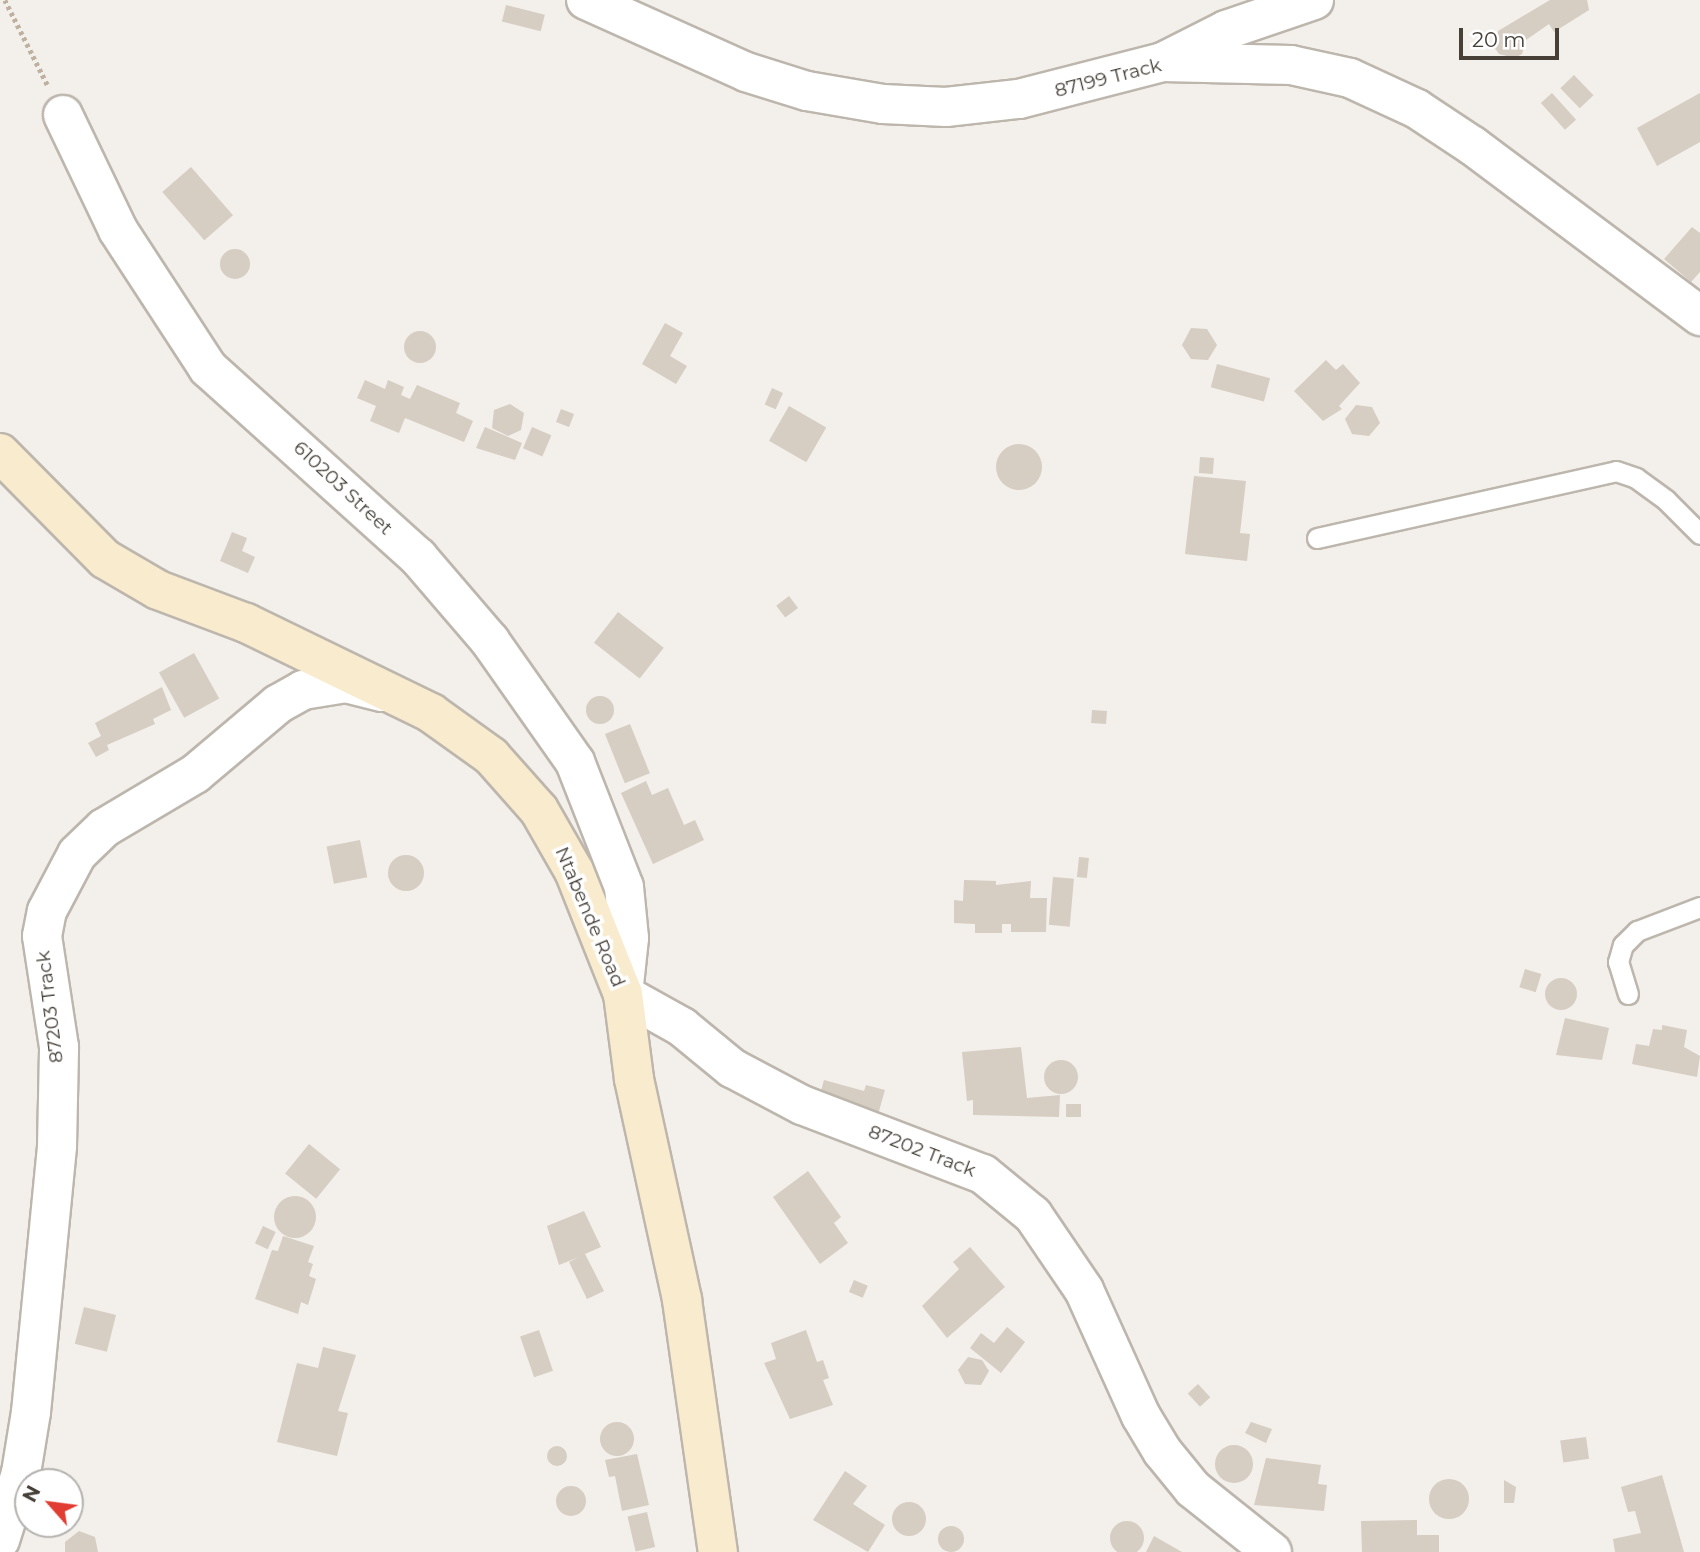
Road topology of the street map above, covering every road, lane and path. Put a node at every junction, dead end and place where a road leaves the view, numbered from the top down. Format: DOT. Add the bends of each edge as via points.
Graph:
graph roads {
  1 [pos="5,0"];
  2 [pos="586,0"];
  3 [pos="1314,0"];
  4 [pos="1163,62"];
  5 [pos="63,115"];
  6 [pos="1700,316"];
  7 [pos="0,453"];
  8 [pos="1700,534"];
  9 [pos="1317,538"];
  10 [pos="398,696"];
  11 [pos="1700,907"];
  12 [pos="623,994"];
  13 [pos="1628,994"];
  14 [pos="0,1540"];
  15 [pos="718,1552"];
  16 [pos="1272,1552"];
  1 -- 5 [label="path"];
  2 -- 4 [label="street, 87199 Track" via="746,72 807,91 883,104 946,107 1019,99"];
  3 -- 4 [label="street" via="1226,30"];
  4 -- 6 [label="street, 87199 Track" via="1290,65 1378,89 1473,146"];
  5 -- 12 [label="street, 610203 Street" via="118,230 208,368 418,557 490,641 575,762 624,887 629,938"];
  7 -- 10 [label="street, Ntabende Road" via="79,537 131,576 246,623"];
  8 -- 9 [label="lane" via="1666,500 1636,478 1616,471"];
  10 -- 12 [label="street, Ntabende Road" via="452,726 491,756 539,810 574,871"];
  10 -- 14 [label="street, 87203 Track" via="346,683 303,690 278,704 195,774 104,828 77,854 47,911 41,936 59,1047 57,1146 31,1412 21,1473"];
  11 -- 13 [label="lane" via="1637,931 1623,945 1618,962"];
  12 -- 15 [label="street, Ntabende Road" via="634,1079 682,1300"];
  12 -- 16 [label="street, 87202 Track" via="682,1027 732,1068 802,1105 983,1174 1033,1215 1084,1290 1141,1416 1162,1451 1193,1489"];
}
